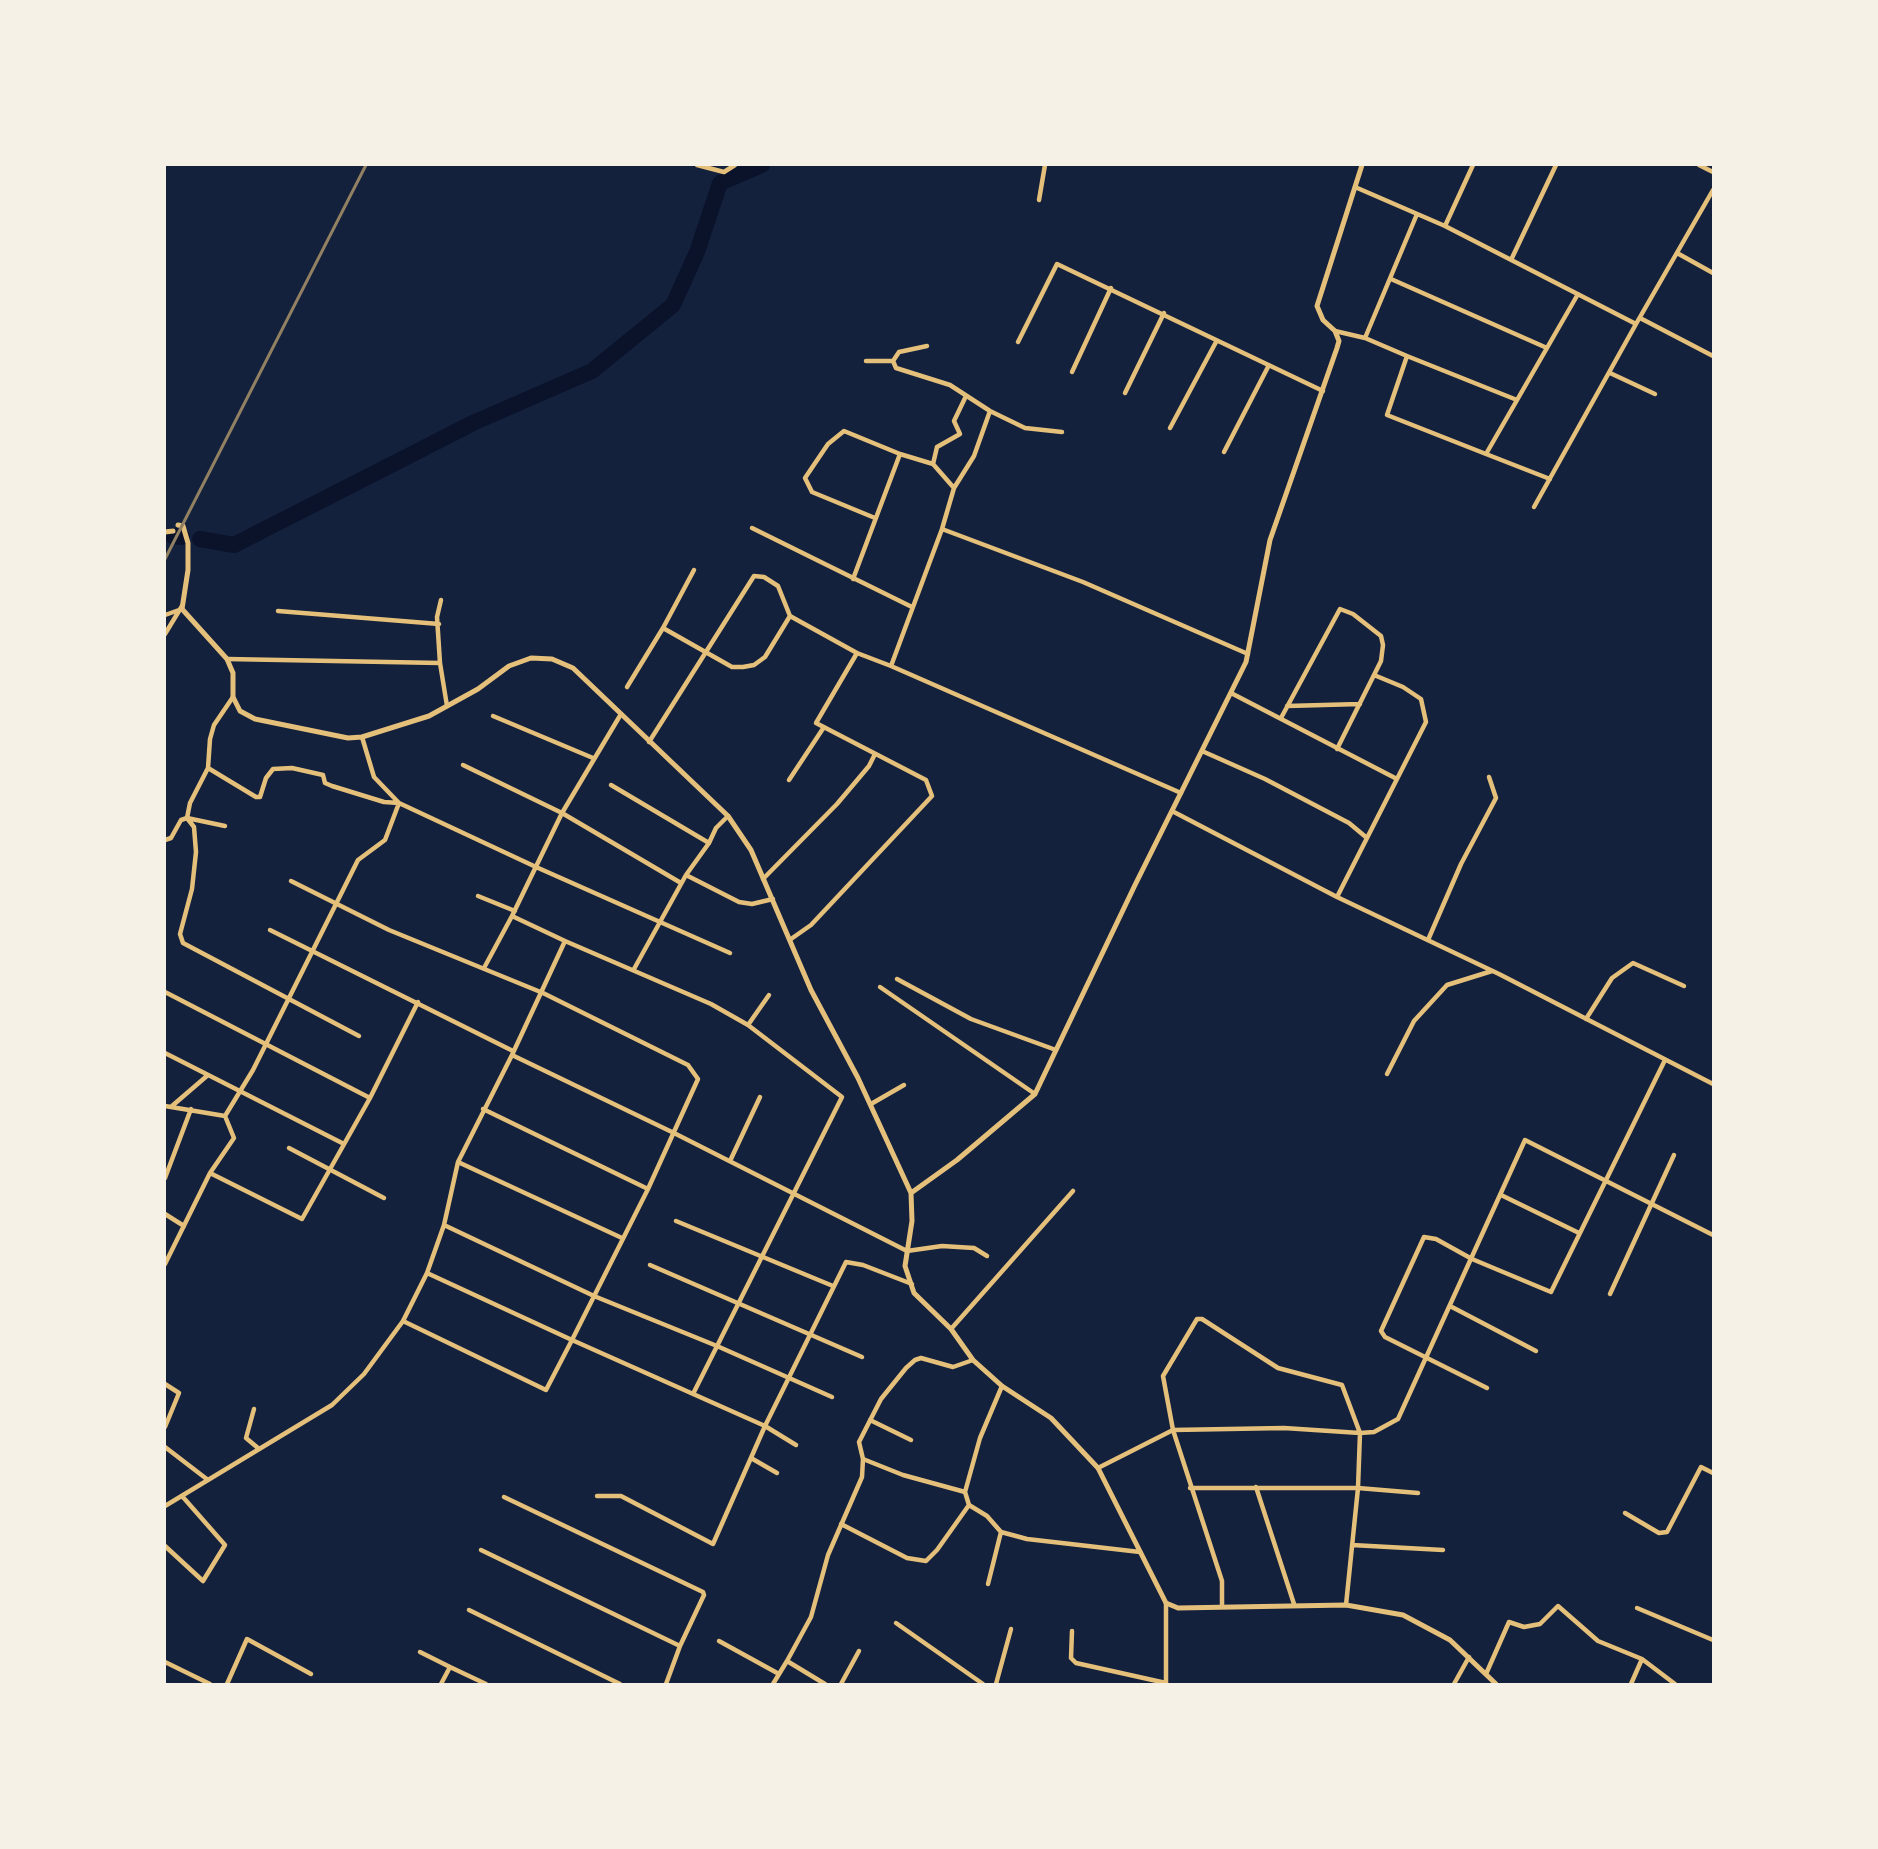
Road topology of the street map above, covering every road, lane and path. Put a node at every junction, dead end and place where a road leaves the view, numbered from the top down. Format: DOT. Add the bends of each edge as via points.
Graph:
graph roads {
  1 [pos="697,165"];
  2 [pos="735,165"];
  3 [pos="1045,165"];
  4 [pos="1362,165"];
  5 [pos="1473,165"];
  6 [pos="1556,165"];
  7 [pos="1699,165"];
  8 [pos="1713,172"];
  9 [pos="1355,187"];
  10 [pos="1713,192"];
  11 [pos="1039,200"];
  12 [pos="1417,214"];
  13 [pos="1445,226"];
  14 [pos="1677,254"];
  15 [pos="1511,260"];
  16 [pos="1713,273"];
  17 [pos="1391,279"];
  18 [pos="1111,288"];
  19 [pos="1578,294"];
  20 [pos="1164,313"];
  21 [pos="1640,318"];
  22 [pos="1636,324"];
  23 [pos="1335,331"];
  24 [pos="1365,338"];
  25 [pos="1018,342"];
  26 [pos="1216,342"];
  27 [pos="927,346"];
  28 [pos="1547,348"];
  29 [pos="1407,356"];
  30 [pos="1713,356"];
  31 [pos="866,361"];
  32 [pos="893,361"];
  33 [pos="1269,365"];
  34 [pos="1072,372"];
  35 [pos="1610,373"];
  36 [pos="1323,391"];
  37 [pos="1125,393"];
  38 [pos="1655,394"];
  39 [pos="966,396"];
  40 [pos="1517,400"];
  41 [pos="990,411"];
  42 [pos="1170,428"];
  43 [pos="1062,432"];
  44 [pos="1224,452"];
  45 [pos="900,454"];
  46 [pos="1486,454"];
  47 [pos="933,464"];
  48 [pos="1550,478"];
  49 [pos="954,488"];
  50 [pos="1533,507"];
  51 [pos="875,518"];
  52 [pos="178,525"];
  53 [pos="752,528"];
  54 [pos="942,529"];
  55 [pos="173,531"];
  56 [pos="165,532"];
  57 [pos="694,570"];
  58 [pos="853,579"];
  59 [pos="441,600"];
  60 [pos="182,606"];
  61 [pos="912,607"];
  62 [pos="278,611"];
  63 [pos="165,615"];
  64 [pos="790,616"];
  65 [pos="439,624"];
  66 [pos="663,628"];
  67 [pos="165,634"];
  68 [pos="857,653"];
  69 [pos="705,654"];
  70 [pos="1248,654"];
  71 [pos="227,659"];
  72 [pos="440,663"];
  73 [pos="891,666"];
  74 [pos="1374,675"];
  75 [pos="627,687"];
  76 [pos="1231,693"];
  77 [pos="233,697"];
  78 [pos="1360,704"];
  79 [pos="447,706"];
  80 [pos="1287,706"];
  81 [pos="621,714"];
  82 [pos="493,716"];
  83 [pos="1281,718"];
  84 [pos="824,727"];
  85 [pos="362,737"];
  86 [pos="649,742"];
  87 [pos="1337,749"];
  88 [pos="1202,751"];
  89 [pos="875,754"];
  90 [pos="593,758"];
  91 [pos="463,765"];
  92 [pos="208,768"];
  93 [pos="1489,777"];
  94 [pos="789,780"];
  95 [pos="1397,780"];
  96 [pos="611,785"];
  97 [pos="1181,793"];
  98 [pos="399,802"];
  99 [pos="1172,811"];
  100 [pos="562,813"];
  101 [pos="728,816"];
  102 [pos="187,819"];
  103 [pos="225,826"];
  104 [pos="1367,838"];
  105 [pos="165,840"];
  106 [pos="709,843"];
  107 [pos="536,867"];
  108 [pos="686,875"];
  109 [pos="763,879"];
  110 [pos="291,881"];
  111 [pos="681,883"];
  112 [pos="478,896"];
  113 [pos="1337,897"];
  114 [pos="773,899"];
  115 [pos="337,903"];
  116 [pos="514,914"];
  117 [pos="659,921"];
  118 [pos="270,930"];
  119 [pos="791,939"];
  120 [pos="1428,940"];
  121 [pos="565,941"];
  122 [pos="313,952"];
  123 [pos="730,953"];
  124 [pos="484,968"];
  125 [pos="634,969"];
  126 [pos="1492,971"];
  127 [pos="897,979"];
  128 [pos="1684,986"];
  129 [pos="880,987"];
  130 [pos="165,992"];
  131 [pos="543,993"];
  132 [pos="769,995"];
  133 [pos="289,1000"];
  134 [pos="418,1002"];
  135 [pos="1586,1020"];
  136 [pos="748,1026"];
  137 [pos="359,1036"];
  138 [pos="265,1045"];
  139 [pos="1056,1050"];
  140 [pos="165,1053"];
  141 [pos="513,1053"];
  142 [pos="1665,1060"];
  143 [pos="1387,1074"];
  144 [pos="208,1075"];
  145 [pos="904,1084"];
  146 [pos="1713,1084"];
  147 [pos="241,1092"];
  148 [pos="1035,1094"];
  149 [pos="760,1097"];
  150 [pos="370,1098"];
  151 [pos="870,1104"];
  152 [pos="165,1106"];
  153 [pos="172,1106"];
  154 [pos="191,1109"];
  155 [pos="483,1109"];
  156 [pos="225,1116"];
  157 [pos="674,1133"];
  158 [pos="344,1144"];
  159 [pos="289,1148"];
  160 [pos="1674,1155"];
  161 [pos="730,1161"];
  162 [pos="458,1162"];
  163 [pos="329,1169"];
  164 [pos="210,1173"];
  165 [pos="165,1178"];
  166 [pos="1604,1180"];
  167 [pos="648,1189"];
  168 [pos="1073,1191"];
  169 [pos="794,1193"];
  170 [pos="911,1193"];
  171 [pos="1501,1195"];
  172 [pos="384,1198"];
  173 [pos="1653,1205"];
  174 [pos="165,1214"];
  175 [pos="676,1221"];
  176 [pos="444,1225"];
  177 [pos="184,1226"];
  178 [pos="1579,1233"];
  179 [pos="1713,1235"];
  180 [pos="622,1238"];
  181 [pos="907,1251"];
  182 [pos="762,1255"];
  183 [pos="987,1256"];
  184 [pos="1473,1259"];
  185 [pos="165,1262"];
  186 [pos="650,1265"];
  187 [pos="428,1273"];
  188 [pos="912,1284"];
  189 [pos="833,1286"];
  190 [pos="1610,1294"];
  191 [pos="594,1296"];
  192 [pos="737,1303"];
  193 [pos="1450,1306"];
  194 [pos="403,1321"];
  195 [pos="951,1329"];
  196 [pos="811,1333"];
  197 [pos="572,1340"];
  198 [pos="717,1346"];
  199 [pos="1536,1351"];
  200 [pos="1425,1356"];
  201 [pos="862,1357"];
  202 [pos="973,1360"];
  203 [pos="789,1376"];
  204 [pos="165,1384"];
  205 [pos="1002,1386"];
  206 [pos="1487,1388"];
  207 [pos="693,1394"];
  208 [pos="831,1397"];
  209 [pos="255,1409"];
  210 [pos="870,1420"];
  211 [pos="765,1426"];
  212 [pos="165,1427"];
  213 [pos="1173,1430"];
  214 [pos="1360,1433"];
  215 [pos="911,1440"];
  216 [pos="796,1445"];
  217 [pos="165,1447"];
  218 [pos="258,1448"];
  219 [pos="750,1458"];
  220 [pos="863,1460"];
  221 [pos="1098,1468"];
  222 [pos="777,1473"];
  223 [pos="1713,1473"];
  224 [pos="208,1480"];
  225 [pos="1256,1486"];
  226 [pos="1190,1488"];
  227 [pos="1358,1488"];
  228 [pos="965,1492"];
  229 [pos="1418,1493"];
  230 [pos="182,1496"];
  231 [pos="597,1496"];
  232 [pos="504,1497"];
  233 [pos="969,1505"];
  234 [pos="165,1506"];
  235 [pos="1625,1513"];
  236 [pos="842,1524"];
  237 [pos="1001,1532"];
  238 [pos="1352,1545"];
  239 [pos="165,1546"];
  240 [pos="481,1550"];
  241 [pos="1443,1550"];
  242 [pos="1140,1552"];
  243 [pos="988,1584"];
  244 [pos="1166,1603"];
  245 [pos="1294,1604"];
  246 [pos="1346,1605"];
  247 [pos="1222,1606"];
  248 [pos="1637,1608"];
  249 [pos="469,1610"];
  250 [pos="896,1623"];
  251 [pos="1011,1629"];
  252 [pos="1072,1631"];
  253 [pos="1713,1640"];
  254 [pos="719,1641"];
  255 [pos="680,1646"];
  256 [pos="859,1651"];
  257 [pos="420,1652"];
  258 [pos="1468,1657"];
  259 [pos="1642,1659"];
  260 [pos="787,1661"];
  261 [pos="165,1662"];
  262 [pos="450,1667"];
  263 [pos="311,1674"];
  264 [pos="779,1674"];
  265 [pos="1486,1674"];
  266 [pos="210,1684"];
  267 [pos="227,1684"];
  268 [pos="441,1684"];
  269 [pos="486,1684"];
  270 [pos="620,1684"];
  271 [pos="668,1684"];
  272 [pos="774,1684"];
  273 [pos="825,1684"];
  274 [pos="841,1684"];
  275 [pos="983,1684"];
  276 [pos="996,1684"];
  277 [pos="1166,1684"];
  278 [pos="1454,1684"];
  279 [pos="1496,1684"];
  280 [pos="1631,1684"];
  281 [pos="1674,1684"];
  1 -- 2 [label="street" via="724,172"];
  3 -- 11 [label="street"];
  4 -- 9 [label="street"];
  5 -- 13 [label="street"];
  6 -- 15 [label="street"];
  7 -- 8 [label="street"];
  9 -- 12 [label="street"];
  9 -- 23 [label="street" via="1317,306 1323,320"];
  10 -- 14 [label="street"];
  12 -- 13 [label="street"];
  12 -- 17 [label="street"];
  13 -- 15 [label="street"];
  14 -- 16 [label="street"];
  14 -- 21 [label="street"];
  15 -- 19 [label="street"];
  17 -- 24 [label="street"];
  17 -- 28 [label="street"];
  18 -- 20 [label="street"];
  18 -- 25 [label="street" via="1057,264"];
  18 -- 34 [label="street"];
  19 -- 22 [label="street"];
  19 -- 28 [label="street"];
  20 -- 26 [label="street"];
  20 -- 37 [label="street"];
  21 -- 22 [label="street"];
  21 -- 30 [label="street"];
  22 -- 35 [label="street"];
  23 -- 24 [label="street"];
  23 -- 36 [label="street" via="1339,341"];
  24 -- 29 [label="street"];
  26 -- 33 [label="street"];
  26 -- 42 [label="street"];
  27 -- 32 [label="street" via="899,352"];
  28 -- 40 [label="street"];
  29 -- 40 [label="street"];
  29 -- 46 [label="street" via="1387,415"];
  31 -- 32 [label="street"];
  32 -- 39 [label="street" via="896,368 950,385"];
  33 -- 36 [label="street"];
  33 -- 44 [label="street"];
  35 -- 38 [label="street"];
  35 -- 48 [label="street"];
  36 -- 70 [label="street" via="1270,540"];
  39 -- 41 [label="street"];
  39 -- 47 [label="street" via="954,421 960,434 937,447"];
  40 -- 46 [label="street"];
  41 -- 43 [label="street" via="1026,428"];
  41 -- 49 [label="street" via="974,456"];
  45 -- 47 [label="street"];
  45 -- 51 [label="street"];
  45 -- 51 [label="street" via="844,431 828,444 805,478 812,492"];
  46 -- 48 [label="street"];
  47 -- 49 [label="street"];
  48 -- 50 [label="street"];
  49 -- 54 [label="street"];
  51 -- 58 [label="street"];
  52 -- 60 [label="street" via="183,526 188,543"];
  53 -- 58 [label="street"];
  54 -- 61 [label="street"];
  54 -- 70 [label="street" via="1083,582"];
  55 -- 56 [label="street"];
  57 -- 66 [label="street"];
  58 -- 61 [label="street"];
  59 -- 65 [label="street"];
  60 -- 63 [label="street"];
  60 -- 67 [label="street"];
  60 -- 71 [label="street"];
  61 -- 73 [label="street"];
  62 -- 65 [label="street"];
  64 -- 68 [label="street"];
  64 -- 69 [label="street" via="765,657 754,665 732,667"];
  64 -- 69 [label="street" via="778,586 754,576"];
  65 -- 72 [label="street"];
  66 -- 69 [label="street"];
  66 -- 75 [label="street"];
  68 -- 73 [label="street"];
  68 -- 84 [label="street" via="816,723"];
  69 -- 86 [label="street"];
  70 -- 76 [label="street"];
  71 -- 72 [label="street"];
  71 -- 77 [label="street" via="233,673"];
  72 -- 79 [label="street"];
  73 -- 97 [label="street"];
  74 -- 78 [label="street"];
  74 -- 80 [label="street" via="1381,662 1382,636 1342,608"];
  74 -- 95 [label="street" via="1421,699 1426,722"];
  76 -- 83 [label="street"];
  76 -- 88 [label="street"];
  77 -- 85 [label="street" via="240,711 255,719 348,738"];
  77 -- 92 [label="street" via="214,725"];
  78 -- 80 [label="street"];
  78 -- 87 [label="street"];
  79 -- 81 [label="street" via="478,690 509,666 531,658 552,659 573,668"];
  79 -- 85 [label="street" via="429,716"];
  80 -- 83 [label="street"];
  81 -- 86 [label="street"];
  81 -- 90 [label="street"];
  82 -- 90 [label="street"];
  83 -- 87 [label="street"];
  84 -- 89 [label="street"];
  84 -- 94 [label="street"];
  85 -- 98 [label="street" via="374,777"];
  86 -- 101 [label="street"];
  87 -- 95 [label="street"];
  88 -- 97 [label="street"];
  88 -- 104 [label="street" via="1349,823"];
  89 -- 109 [label="street" via="837,804"];
  89 -- 119 [label="street" via="926,780 932,796 812,925"];
  90 -- 100 [label="street"];
  91 -- 100 [label="street"];
  92 -- 98 [label="street" via="256,797 260,797 273,769 292,768 323,775 325,783 332,786 384,802"];
  92 -- 102 [label="street" via="190,803"];
  93 -- 120 [label="street" via="1496,798 1461,864"];
  95 -- 104 [label="street"];
  96 -- 106 [label="street"];
  97 -- 99 [label="street"];
  98 -- 107 [label="street"];
  98 -- 115 [label="street" via="385,840 358,860"];
  99 -- 113 [label="street"];
  99 -- 139 [label="street"];
  100 -- 107 [label="street"];
  100 -- 111 [label="street"];
  101 -- 106 [label="street"];
  101 -- 109 [label="street" via="751,850"];
  102 -- 103 [label="street"];
  102 -- 105 [label="street" via="181,820 171,838"];
  102 -- 133 [label="street" via="194,827 196,852 192,889 180,934 183,943"];
  104 -- 113 [label="street"];
  106 -- 108 [label="street"];
  107 -- 116 [label="street"];
  107 -- 117 [label="street"];
  108 -- 111 [label="street"];
  108 -- 114 [label="street" via="739,902 752,904"];
  109 -- 114 [label="street"];
  110 -- 115 [label="street"];
  111 -- 117 [label="street"];
  112 -- 116 [label="street"];
  113 -- 120 [label="street"];
  114 -- 119 [label="street"];
  115 -- 122 [label="street"];
  115 -- 124 [label="street" via="389,930"];
  116 -- 121 [label="street"];
  116 -- 124 [label="street"];
  117 -- 123 [label="street"];
  117 -- 125 [label="street"];
  118 -- 122 [label="street"];
  119 -- 151 [label="street" via="812,990"];
  120 -- 126 [label="street"];
  121 -- 125 [label="street"];
  121 -- 131 [label="street"];
  122 -- 133 [label="street"];
  122 -- 134 [label="street"];
  124 -- 131 [label="street"];
  125 -- 136 [label="street" via="711,1004"];
  126 -- 135 [label="street"];
  126 -- 143 [label="street" via="1448,985 1414,1021"];
  127 -- 139 [label="street" via="971,1019"];
  128 -- 135 [label="street" via="1634,963 1612,978"];
  129 -- 148 [label="street"];
  130 -- 138 [label="street"];
  131 -- 141 [label="street"];
  131 -- 157 [label="street" via="688,1065 698,1079"];
  132 -- 136 [label="street"];
  133 -- 137 [label="street"];
  133 -- 138 [label="street"];
  134 -- 141 [label="street"];
  134 -- 150 [label="street"];
  135 -- 142 [label="street"];
  136 -- 169 [label="street" via="842,1097"];
  138 -- 147 [label="street"];
  138 -- 150 [label="street"];
  139 -- 148 [label="street"];
  140 -- 144 [label="street"];
  141 -- 155 [label="street"];
  141 -- 157 [label="street"];
  142 -- 146 [label="street"];
  142 -- 166 [label="street"];
  144 -- 147 [label="street"];
  144 -- 153 [label="street"];
  145 -- 151 [label="street"];
  147 -- 156 [label="street"];
  147 -- 158 [label="street"];
  148 -- 170 [label="street"];
  149 -- 161 [label="street"];
  150 -- 158 [label="street"];
  151 -- 170 [label="street"];
  152 -- 153 [label="street"];
  153 -- 154 [label="street"];
  154 -- 156 [label="street"];
  154 -- 165 [label="street"];
  155 -- 162 [label="street"];
  155 -- 167 [label="street"];
  156 -- 164 [label="street" via="234,1138"];
  157 -- 161 [label="street"];
  157 -- 167 [label="street"];
  158 -- 163 [label="street"];
  159 -- 163 [label="street"];
  160 -- 173 [label="street"];
  161 -- 169 [label="street"];
  162 -- 176 [label="street"];
  162 -- 180 [label="street"];
  163 -- 164 [label="street" via="302,1219"];
  163 -- 172 [label="street"];
  164 -- 177 [label="street"];
  166 -- 171 [label="street" via="1525,1140"];
  166 -- 173 [label="street"];
  166 -- 178 [label="street"];
  167 -- 180 [label="street"];
  168 -- 195 [label="street"];
  169 -- 181 [label="street"];
  169 -- 182 [label="street"];
  170 -- 181 [label="street"];
  171 -- 178 [label="street"];
  171 -- 184 [label="street"];
  173 -- 179 [label="street"];
  173 -- 190 [label="street"];
  174 -- 177 [label="street"];
  175 -- 182 [label="street"];
  176 -- 187 [label="street"];
  176 -- 191 [label="street"];
  177 -- 185 [label="street"];
  178 -- 184 [label="street" via="1551,1292"];
  180 -- 191 [label="street"];
  181 -- 183 [label="street" via="942,1246 974,1248"];
  181 -- 188 [label="street" via="905,1266"];
  182 -- 189 [label="street"];
  182 -- 192 [label="street"];
  184 -- 193 [label="street"];
  184 -- 200 [label="street" via="1436,1239 1424,1237 1381,1331 1385,1337"];
  186 -- 192 [label="street"];
  187 -- 194 [label="street"];
  187 -- 197 [label="street"];
  188 -- 189 [label="street" via="846,1262"];
  188 -- 195 [label="street" via="914,1293"];
  189 -- 196 [label="street"];
  191 -- 197 [label="street"];
  191 -- 198 [label="street"];
  192 -- 196 [label="street"];
  192 -- 198 [label="street"];
  193 -- 199 [label="street"];
  193 -- 200 [label="street"];
  194 -- 197 [label="street" via="546,1390"];
  194 -- 218 [label="street" via="364,1374 332,1405"];
  195 -- 202 [label="street"];
  196 -- 201 [label="street"];
  196 -- 203 [label="street"];
  197 -- 207 [label="street"];
  198 -- 203 [label="street"];
  198 -- 207 [label="street"];
  200 -- 206 [label="street"];
  200 -- 214 [label="street" via="1398,1419 1374,1432"];
  202 -- 205 [label="street"];
  202 -- 210 [label="street" via="953,1367 921,1358 915,1360 881,1399"];
  203 -- 208 [label="street"];
  203 -- 211 [label="street"];
  204 -- 212 [label="street" via="179,1393"];
  205 -- 221 [label="street" via="1052,1418"];
  205 -- 228 [label="street" via="980,1438"];
  207 -- 211 [label="street"];
  209 -- 218 [label="street" via="246,1438"];
  210 -- 215 [label="street"];
  210 -- 220 [label="street" via="859,1442"];
  211 -- 216 [label="street"];
  211 -- 219 [label="street"];
  213 -- 214 [label="street" via="1284,1428"];
  213 -- 214 [label="street" via="1163,1376 1197,1319 1202,1319 1278,1368 1342,1385"];
  213 -- 221 [label="street"];
  213 -- 226 [label="street"];
  214 -- 227 [label="street"];
  217 -- 224 [label="street"];
  218 -- 224 [label="street"];
  219 -- 222 [label="street"];
  219 -- 231 [label="street" via="712,1544 621,1496"];
  220 -- 228 [label="street"];
  220 -- 236 [label="street" via="862,1477"];
  221 -- 242 [label="street"];
  223 -- 235 [label="street" via="1701,1467 1667,1532 1659,1533"];
  224 -- 230 [label="street"];
  225 -- 226 [label="street"];
  225 -- 227 [label="street"];
  225 -- 245 [label="street"];
  226 -- 247 [label="street" via="1222,1581"];
  227 -- 229 [label="street"];
  227 -- 238 [label="street"];
  228 -- 233 [label="street"];
  230 -- 234 [label="street"];
  230 -- 239 [label="street" via="225,1545 203,1581"];
  232 -- 255 [label="street" via="703,1592"];
  233 -- 236 [label="street" via="926,1561 907,1558"];
  233 -- 237 [label="street" via="987,1516"];
  236 -- 260 [label="street" via="828,1555 811,1617"];
  237 -- 242 [label="street" via="1027,1539"];
  237 -- 243 [label="street"];
  238 -- 241 [label="street"];
  238 -- 246 [label="street"];
  240 -- 255 [label="street"];
  242 -- 244 [label="street"];
  244 -- 247 [label="street" via="1178,1608"];
  244 -- 277 [label="street"];
  245 -- 246 [label="street"];
  245 -- 247 [label="street"];
  246 -- 258 [label="street" via="1403,1615 1450,1640"];
  248 -- 253 [label="street"];
  249 -- 270 [label="street"];
  250 -- 275 [label="street"];
  251 -- 276 [label="street"];
  252 -- 277 [label="street" via="1071,1658 1076,1664"];
  254 -- 264 [label="street"];
  255 -- 271 [label="street"];
  256 -- 274 [label="street"];
  257 -- 262 [label="street"];
  258 -- 265 [label="street"];
  258 -- 278 [label="street"];
  259 -- 265 [label="street" via="1599,1641 1558,1605 1540,1624 1524,1627 1509,1622"];
  259 -- 280 [label="street"];
  259 -- 281 [label="street"];
  260 -- 264 [label="street"];
  260 -- 273 [label="street"];
  261 -- 266 [label="street"];
  262 -- 268 [label="street"];
  262 -- 269 [label="street"];
  263 -- 267 [label="street" via="247,1639"];
  264 -- 272 [label="street"];
  265 -- 279 [label="street"];
}
